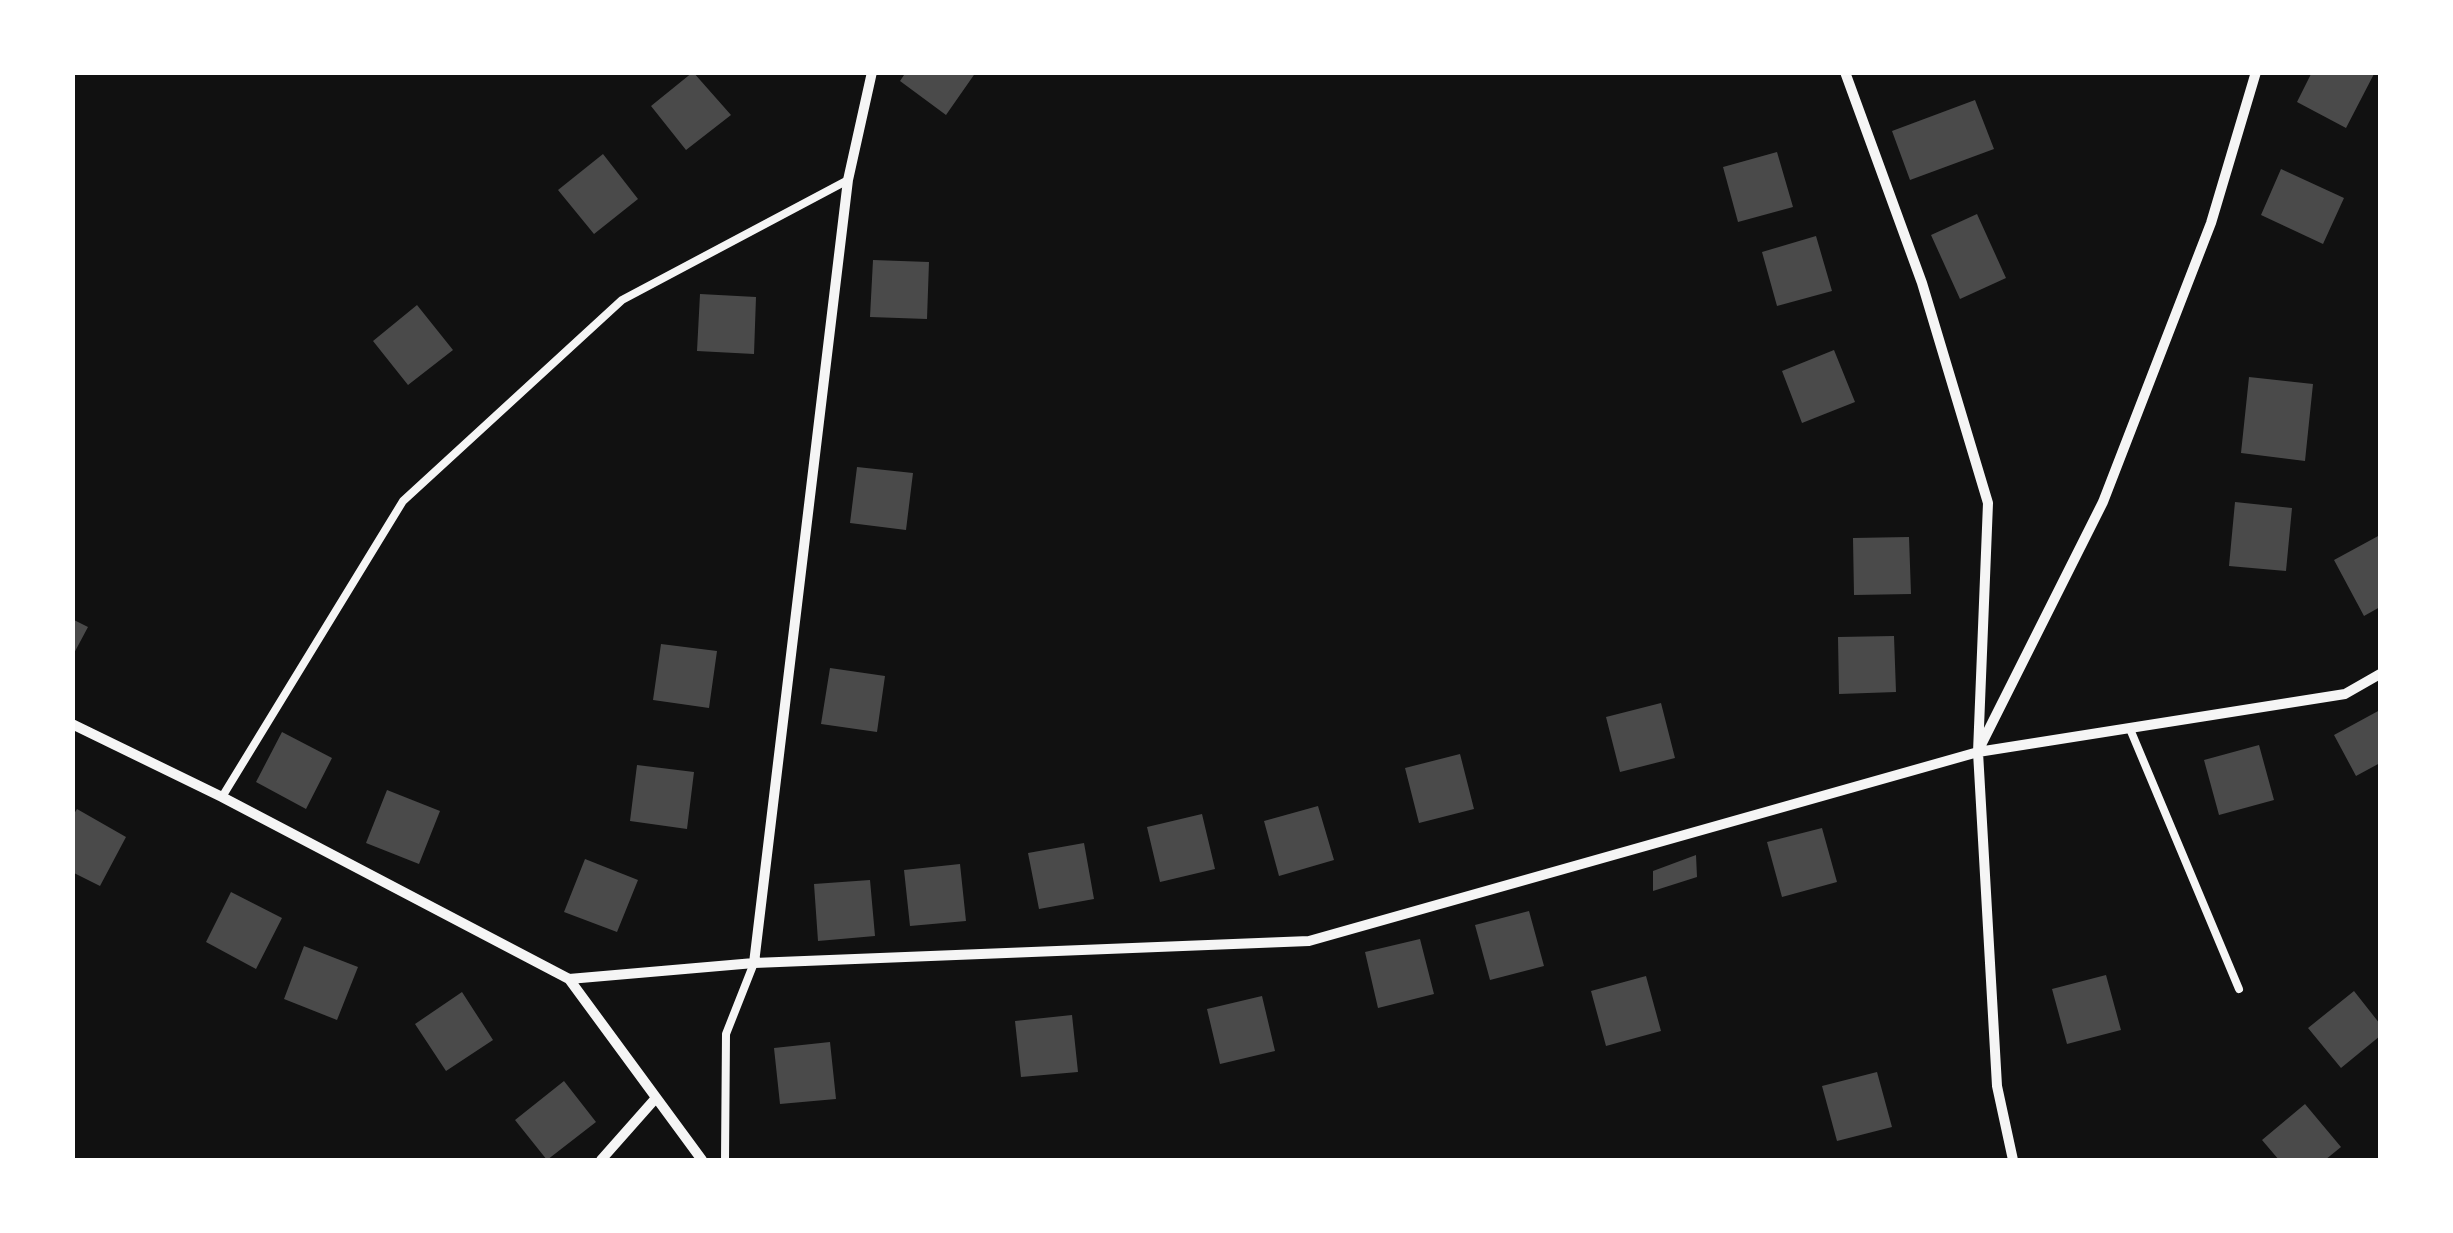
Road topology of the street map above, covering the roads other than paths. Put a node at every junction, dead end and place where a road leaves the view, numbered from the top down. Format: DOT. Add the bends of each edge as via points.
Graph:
graph roads {
  1 [pos="872,72"];
  2 [pos="1845,72"];
  3 [pos="2256,72"];
  4 [pos="848,180"];
  5 [pos="2380,674"];
  6 [pos="72,724"];
  7 [pos="2130,730"];
  8 [pos="1978,752"];
  9 [pos="222,797"];
  10 [pos="754,963"];
  11 [pos="569,979"];
  12 [pos="2240,989"];
  13 [pos="655,1099"];
  14 [pos="602,1160"];
  15 [pos="702,1160"];
  16 [pos="725,1160"];
  17 [pos="2013,1160"];
  1 -- 4 [label="street"];
  2 -- 8 [label="street" via="1922,283 1988,504"];
  3 -- 8 [label="street" via="2211,223 2104,502"];
  4 -- 9 [label="lane" via="622,300 402,501"];
  4 -- 10 [label="street"];
  5 -- 7 [label="street" via="2345,694"];
  6 -- 9 [label="street"];
  7 -- 8 [label="street"];
  7 -- 12 [label="lane"];
  8 -- 10 [label="street" via="1310,941"];
  8 -- 17 [label="street" via="1997,1086"];
  9 -- 11 [label="street"];
  10 -- 11 [label="street"];
  10 -- 16 [label="lane" via="726,1034"];
  11 -- 13 [label="street"];
  13 -- 14 [label="street"];
  13 -- 15 [label="street"];
}
